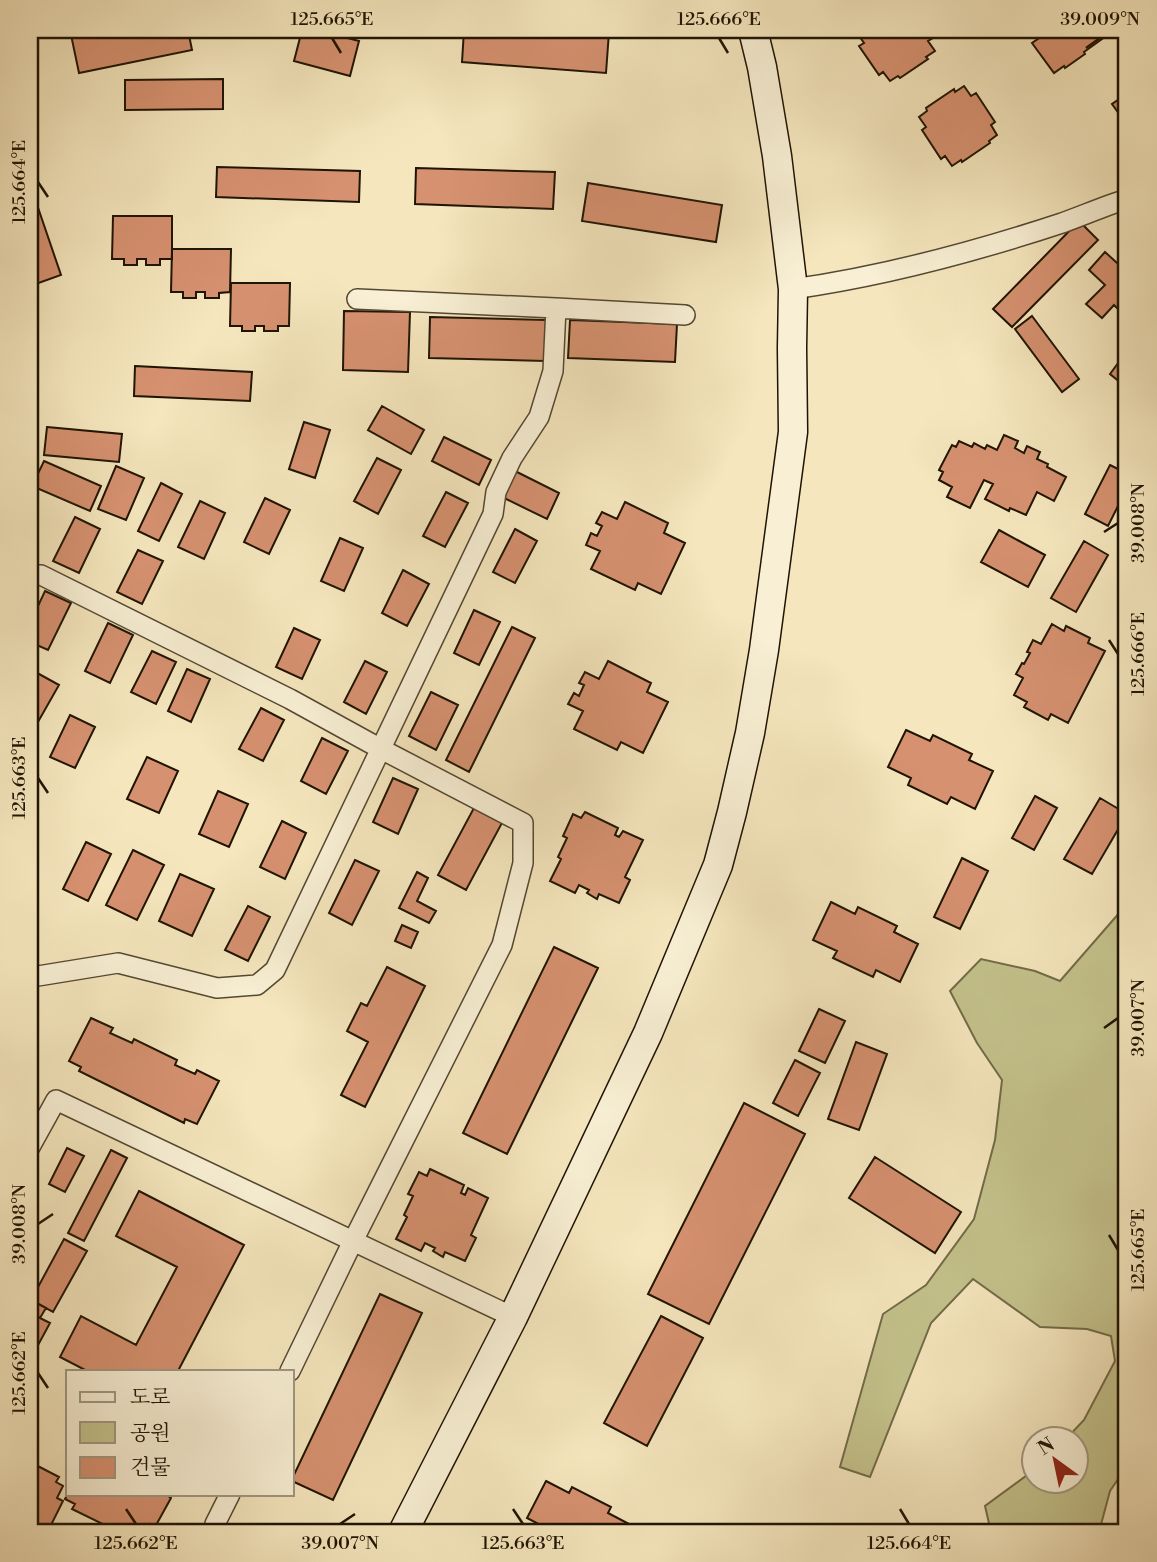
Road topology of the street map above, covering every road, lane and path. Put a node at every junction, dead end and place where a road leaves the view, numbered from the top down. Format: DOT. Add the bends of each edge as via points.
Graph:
graph roads {
  1 [pos="753,30"];
  2 [pos="1127,199"];
  3 [pos="793,289"];
  4 [pos="357,299"];
  5 [pos="556,308"];
  6 [pos="685,315"];
  7 [pos="30,575"];
  8 [pos="381,750"];
  9 [pos="30,974"];
  10 [pos="30,1147"];
  11 [pos="353,1241"];
  12 [pos="513,1317"];
  13 [pos="290,1370"];
  14 [pos="229,1496"];
  15 [pos="215,1524"];
  16 [pos="403,1532"];
  1 -- 3 [label="main road" via="777,156"];
  2 -- 3 [label="street" via="923,265"];
  3 -- 12 [label="main road" via="792,446 750,733 718,865 648,1033"];
  4 -- 5 [label="street"];
  5 -- 6 [label="street"];
  5 -- 8 [label="street" via="553,371 539,417 512,458 496,492 493,514"];
  7 -- 8 [label="street" via="41,575 104,605"];
  8 -- 9 [label="street" via="275,970 257,985 216,988 118,963"];
  8 -- 11 [label="street" via="523,823 523,863 502,945"];
  10 -- 11 [label="street" via="56,1100"];
  11 -- 12 [label="street"];
  11 -- 13 [label="street"];
  12 -- 16 [label="main road"];
  14 -- 15 [label="street"];
}
